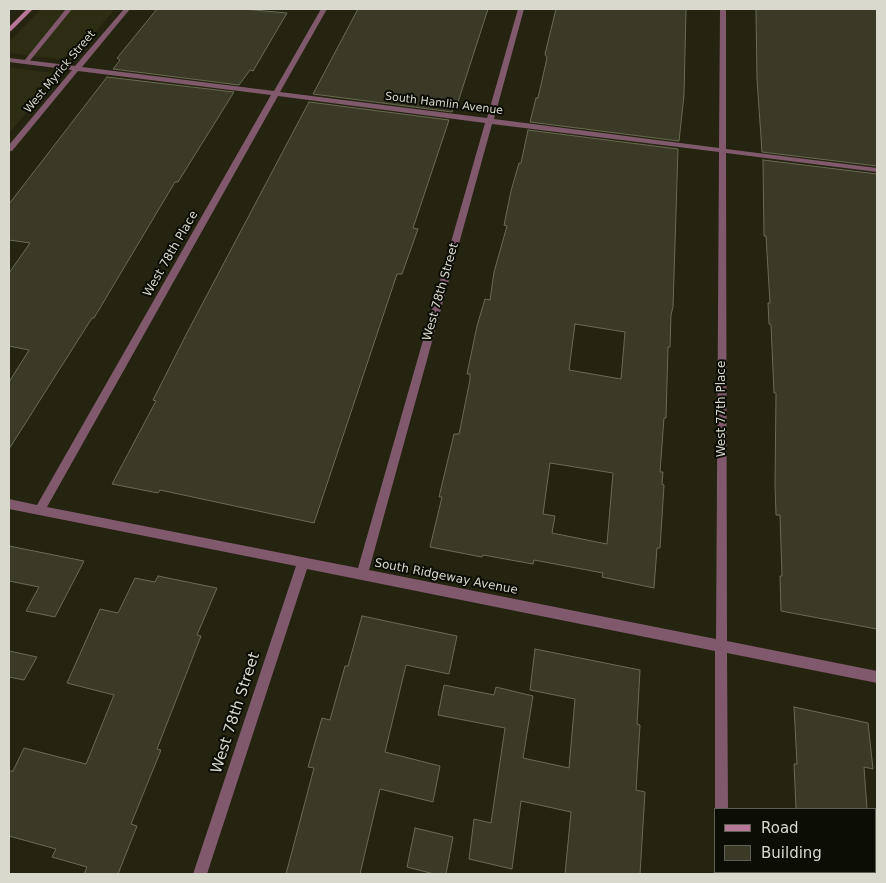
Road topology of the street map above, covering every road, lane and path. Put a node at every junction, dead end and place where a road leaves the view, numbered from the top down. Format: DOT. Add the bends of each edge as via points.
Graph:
graph roads {
  1 [pos="30,9"];
  2 [pos="69,9"];
  3 [pos="127,9"];
  4 [pos="324,9"];
  5 [pos="521,9"];
  6 [pos="723,9"];
  7 [pos="9,30"];
  8 [pos="9,60"];
  9 [pos="26,62"];
  10 [pos="77,69"];
  11 [pos="277,94"];
  12 [pos="489,121"];
  13 [pos="9,149"];
  14 [pos="722,150"];
  15 [pos="877,170"];
  16 [pos="9,504"];
  17 [pos="39,511"];
  18 [pos="304,563"];
  19 [pos="362,575"];
  20 [pos="721,646"];
  21 [pos="877,677"];
  22 [pos="721,808"];
  23 [pos="200,874"];
  1 -- 7 [label="main road"];
  2 -- 9 [label="street"];
  3 -- 10 [label="street, West Myrick Street"];
  4 -- 11 [label="street, West 78th Place"];
  5 -- 12 [label="street, West 78th Street"];
  6 -- 14 [label="street, West 77th Place"];
  8 -- 9 [label="street, South Hamlin Avenue"];
  9 -- 10 [label="street, South Hamlin Avenue"];
  10 -- 11 [label="street, South Hamlin Avenue"];
  10 -- 13 [label="street, West Myrick Street"];
  11 -- 12 [label="street, South Hamlin Avenue"];
  11 -- 17 [label="street, West 78th Place"];
  12 -- 14 [label="street, South Hamlin Avenue"];
  12 -- 19 [label="street, West 78th Street"];
  14 -- 15 [label="street, South Hamlin Avenue"];
  14 -- 20 [label="street, West 77th Place"];
  16 -- 17 [label="street, South Ridgeway Avenue"];
  17 -- 18 [label="street, South Ridgeway Avenue"];
  18 -- 19 [label="street, South Ridgeway Avenue"];
  18 -- 23 [label="street, West 78th Street"];
  19 -- 20 [label="street, South Ridgeway Avenue"];
  20 -- 21 [label="street, South Ridgeway Avenue"];
  20 -- 22 [label="street, West 77th Place"];
}
